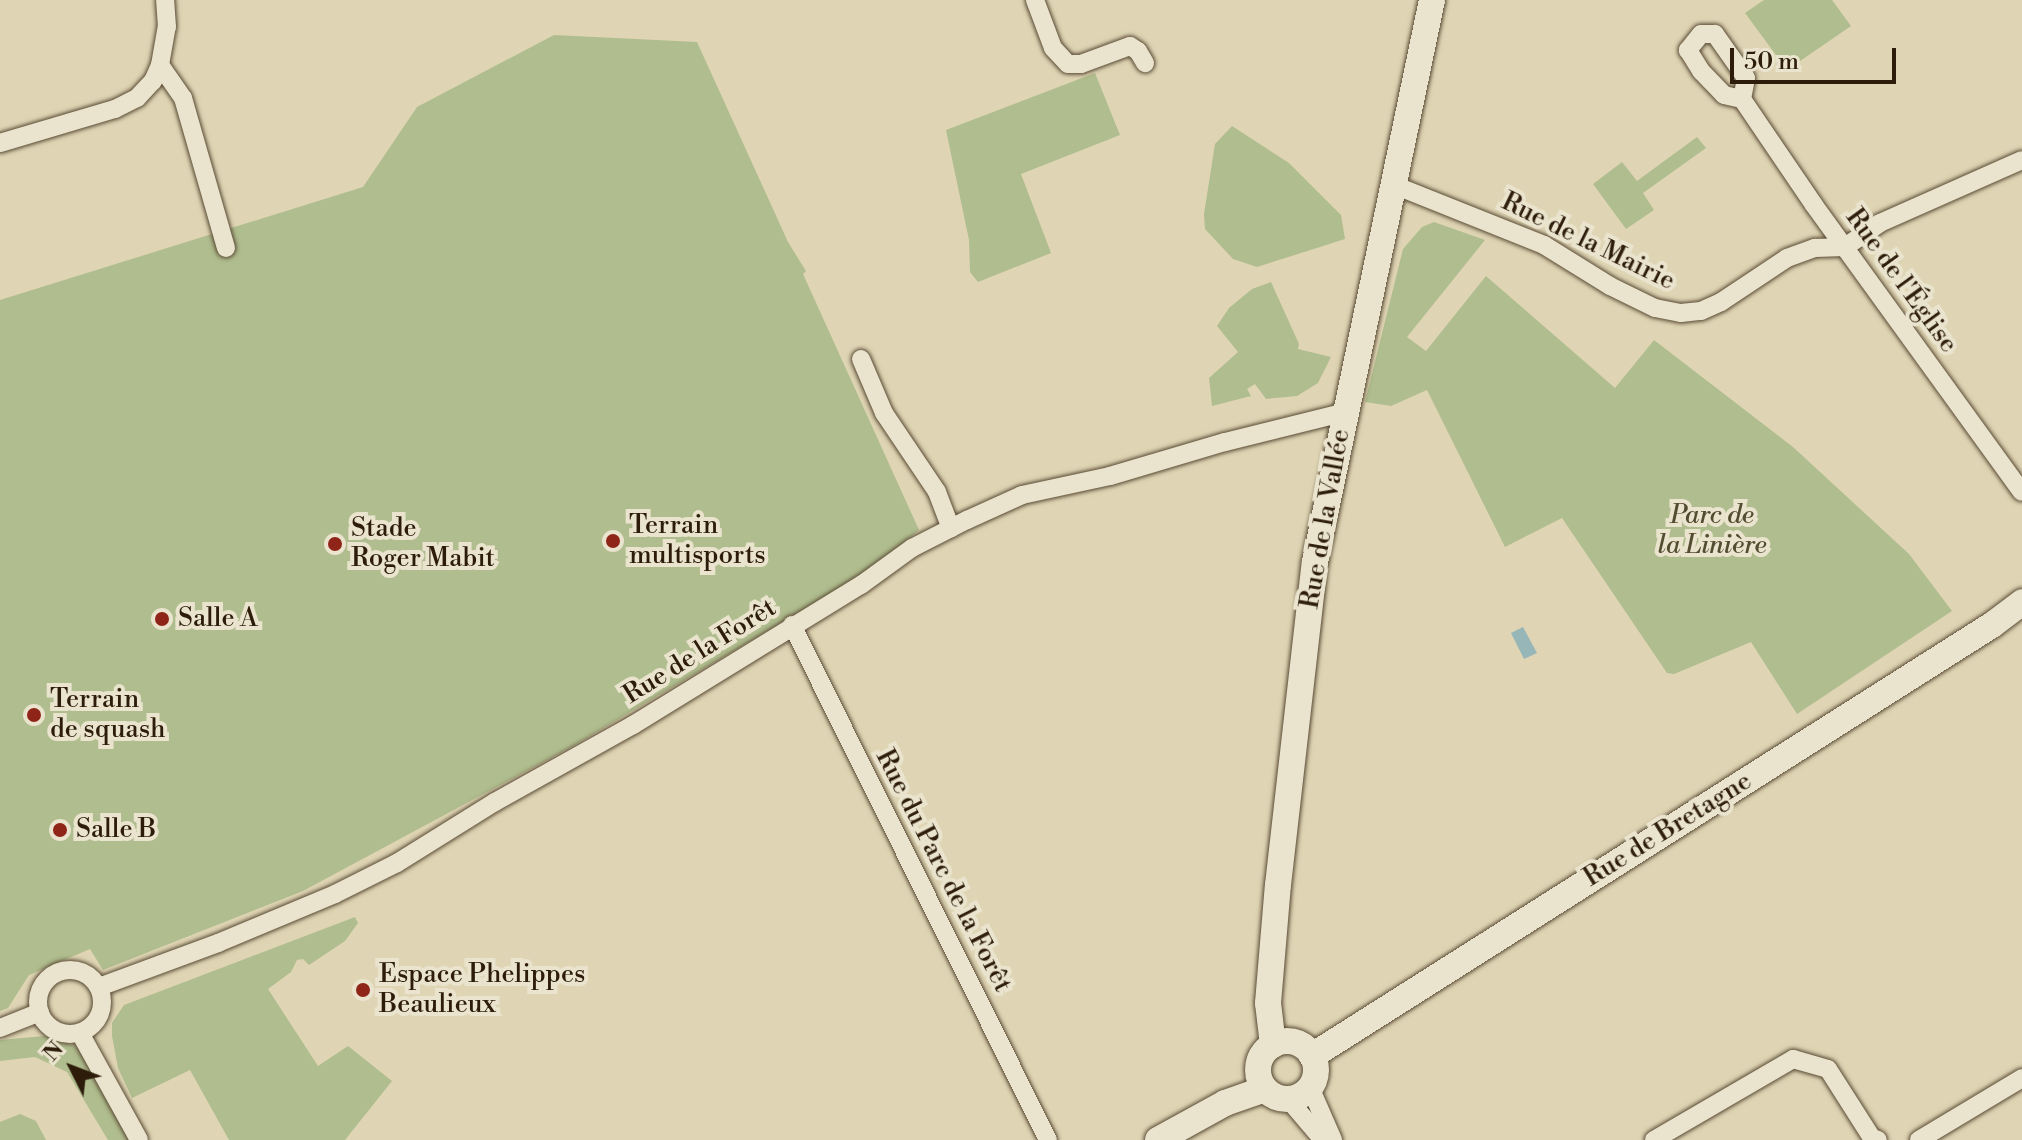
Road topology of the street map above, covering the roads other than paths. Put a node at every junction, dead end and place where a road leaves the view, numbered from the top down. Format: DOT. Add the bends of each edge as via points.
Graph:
graph roads {
  1 [pos="165,0"];
  2 [pos="1035,0"];
  3 [pos="1432,0"];
  4 [pos="1145,63"];
  5 [pos="160,65"];
  6 [pos="1742,99"];
  7 [pos="0,143"];
  8 [pos="2022,160"];
  9 [pos="1394,185"];
  10 [pos="1845,247"];
  11 [pos="226,248"];
  12 [pos="861,359"];
  13 [pos="1346,412"];
  14 [pos="2022,492"];
  15 [pos="951,528"];
  16 [pos="2022,602"];
  17 [pos="792,625"];
  18 [pos="99,987"];
  19 [pos="40,1012"];
  20 [pos="0,1028"];
  21 [pos="80,1033"];
  22 [pos="1273,1045"];
  23 [pos="1312,1056"];
  24 [pos="2022,1078"];
  25 [pos="1288,1092"];
  26 [pos="139,1140"];
  27 [pos="1048,1140"];
  28 [pos="1158,1140"];
  29 [pos="1323,1140"];
  30 [pos="1333,1140"];
  31 [pos="1654,1140"];
  32 [pos="1878,1140"];
  33 [pos="1919,1140"];
  1 -- 5 [label="street" via="167,27"];
  2 -- 4 [label="street" via="1053,48 1068,64 1130,46"];
  3 -- 9 [label="main road, Rue de la Vallée"];
  5 -- 7 [label="street" via="137,98 115,109"];
  5 -- 11 [label="street" via="183,98"];
  6 -- 10 [label="street, Rue de l'Église"];
  8 -- 10 [label="street" via="1880,223"];
  9 -- 10 [label="street, Rue de la Mairie" via="1544,245 1610,286 1655,308 1681,313 1721,302 1787,258 1815,248"];
  9 -- 13 [label="main road, Rue de la Vallée"];
  10 -- 14 [label="street, Rue de l'Église"];
  12 -- 15 [label="street" via="884,413 937,492"];
  13 -- 15 [label="street, Rue de la Forêt" via="1022,495"];
  13 -- 22 [label="main road, Rue de la Vallée" via="1309,606 1269,988"];
  15 -- 17 [label="street, Rue de la Forêt"];
  16 -- 23 [label="main road, Rue de Bretagne"];
  17 -- 18 [label="street, Rue de la Forêt" via="397,863 218,943"];
  17 -- 27 [label="street, Rue du Parc de la Forêt"];
  18 -- 19 [label="street" via="87,975 61,972 40,992"];
  18 -- 21 [label="street" via="102,1009"];
  19 -- 20 [label="street"];
  19 -- 21 [label="street" via="52,1028"];
  21 -- 26 [label="street"];
  22 -- 23 [label="main road" via="1292,1042"];
  22 -- 25 [label="main road" via="1259,1065"];
  23 -- 25 [label="main road" via="1316,1074"];
  24 -- 33 [label="street"];
  25 -- 28 [label="main road" via="1225,1103"];
  25 -- 29 [label="street"];
  25 -- 30 [label="street"];
  31 -- 32 [label="street" via="1793,1059 1828,1069"];
}
